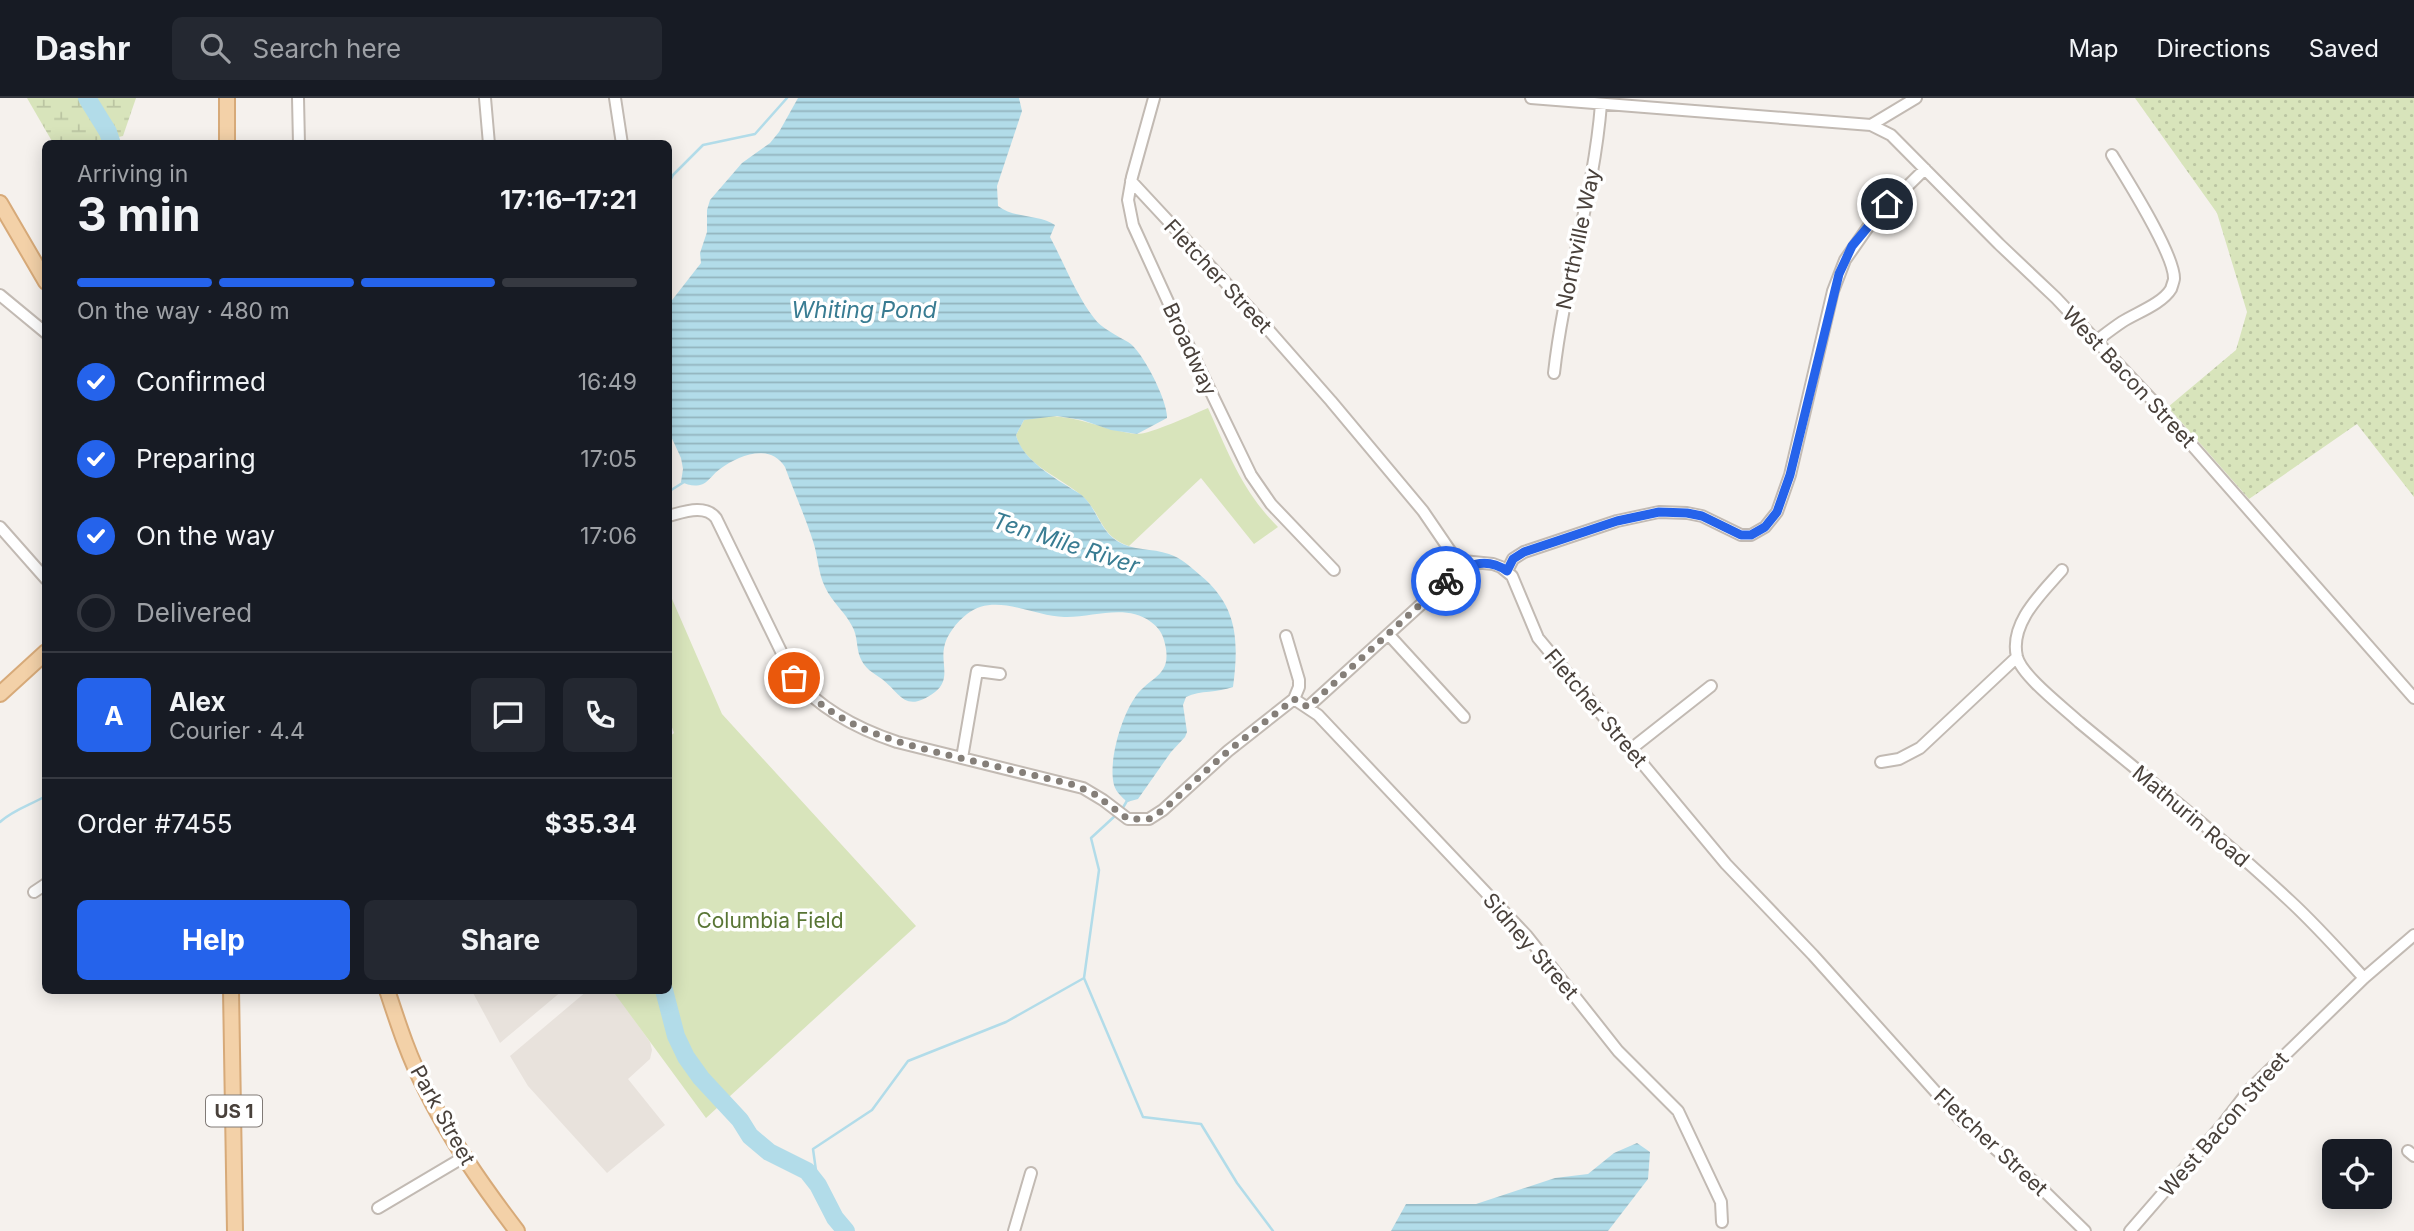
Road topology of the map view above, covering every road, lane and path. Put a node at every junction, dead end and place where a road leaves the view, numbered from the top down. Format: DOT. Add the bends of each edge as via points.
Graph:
graph roads {
  1 [pos="227,98"];
  2 [pos="298,98"];
  3 [pos="485,98"];
  4 [pos="615,98"];
  5 [pos="1154,98"];
  6 [pos="1531,98"];
  7 [pos="1916,98"];
  8 [pos="1601,104"];
  9 [pos="1871,125"];
  10 [pos="227,140"];
  11 [pos="299,140"];
  12 [pos="489,140"];
  13 [pos="621,140"];
  14 [pos="2112,155"];
  15 [pos="1925,169"];
  16 [pos="1131,181"];
  17 [pos="0,203"];
  18 [pos="42,275"];
  19 [pos="0,295"];
  20 [pos="42,331"];
  21 [pos="2096,341"];
  22 [pos="1554,373"];
  23 [pos="672,515"];
  24 [pos="0,527"];
  25 [pos="1476,562"];
  26 [pos="1334,570"];
  27 [pos="2062,570"];
  28 [pos="1507,571"];
  29 [pos="42,574"];
  30 [pos="1389,635"];
  31 [pos="1286,636"];
  32 [pos="42,656"];
  33 [pos="2017,657"];
  34 [pos="1000,674"];
  35 [pos="1711,686"];
  36 [pos="0,694"];
  37 [pos="2414,698"];
  38 [pos="1294,699"];
  39 [pos="1308,707"];
  40 [pos="1464,717"];
  41 [pos="1631,750"];
  42 [pos="962,758"];
  43 [pos="1881,762"];
  44 [pos="42,887"];
  45 [pos="34,892"];
  46 [pos="2414,935"];
  47 [pos="2364,978"];
  48 [pos="231,994"];
  49 [pos="388,994"];
  50 [pos="464,1157"];
  51 [pos="1031,1173"];
  52 [pos="378,1208"];
  53 [pos="1722,1222"];
  54 [pos="235,1231"];
  55 [pos="517,1231"];
  56 [pos="1014,1231"];
  57 [pos="2085,1231"];
  58 [pos="2130,1231"];
  1 -- 10 [label="main road"];
  2 -- 11 [label="street"];
  3 -- 12 [label="street"];
  4 -- 13 [label="street"];
  5 -- 16 [label="street, Broadway"];
  6 -- 8 [label="street, West Bacon Street"];
  7 -- 9 [label="street"];
  8 -- 9 [label="street, West Bacon Street"];
  8 -- 22 [label="street, Northville Way" via="1593,171 1562,309"];
  9 -- 15 [label="street, West Bacon Street" via="1891,135"];
  14 -- 21 [label="street" via="2160,238 2175,280 2162,298"];
  15 -- 21 [label="street, West Bacon Street"];
  15 -- 28 [label="street" via="1872,220 1845,260 1833,291 1786,489 1765,527 1741,535 1702,516 1659,512 1524,552 1513,559"];
  16 -- 25 [label="street, Fletcher Street" via="1322,391 1423,511 1453,555"];
  16 -- 26 [label="street, Broadway" via="1128,200 1133,225 1243,459 1271,504"];
  17 -- 18 [label="main road"];
  19 -- 20 [label="street"];
  21 -- 37 [label="street, West Bacon Street"];
  23 -- 42 [label="street" via="712,513 781,654 806,693 871,734"];
  24 -- 29 [label="street"];
  25 -- 28 [label="street, Fletcher Street"];
  25 -- 30 [label="street" via="1449,579"];
  27 -- 33 [label="street" via="2028,609"];
  28 -- 41 [label="street, Fletcher Street" via="1538,638"];
  30 -- 39 [label="street"];
  30 -- 40 [label="street"];
  31 -- 38 [label="street" via="1299,687"];
  32 -- 36 [label="main road"];
  33 -- 43 [label="street" via="1920,748"];
  33 -- 47 [label="street, Mathurin Road" via="2047,694 2292,902"];
  34 -- 42 [label="street" via="976,671"];
  35 -- 41 [label="street"];
  38 -- 39 [label="street, Sidney Street"];
  38 -- 42 [label="street" via="1155,815 1142,820 1120,814 1093,793 1071,784"];
  39 -- 53 [label="street, Sidney Street" via="1527,936 1618,1051 1678,1111 1721,1202"];
  41 -- 57 [label="street, Fletcher Street" via="1726,864 1960,1119"];
  44 -- 45 [label="street"];
  46 -- 47 [label="street, West Bacon Street"];
  47 -- 58 [label="street, West Bacon Street" via="2249,1090"];
  48 -- 54 [label="main road, US 1"];
  49 -- 50 [label="main road, Park Street" via="422,1084"];
  50 -- 52 [label="street"];
  50 -- 55 [label="main road, Park Street"];
  51 -- 56 [label="street"];
}
